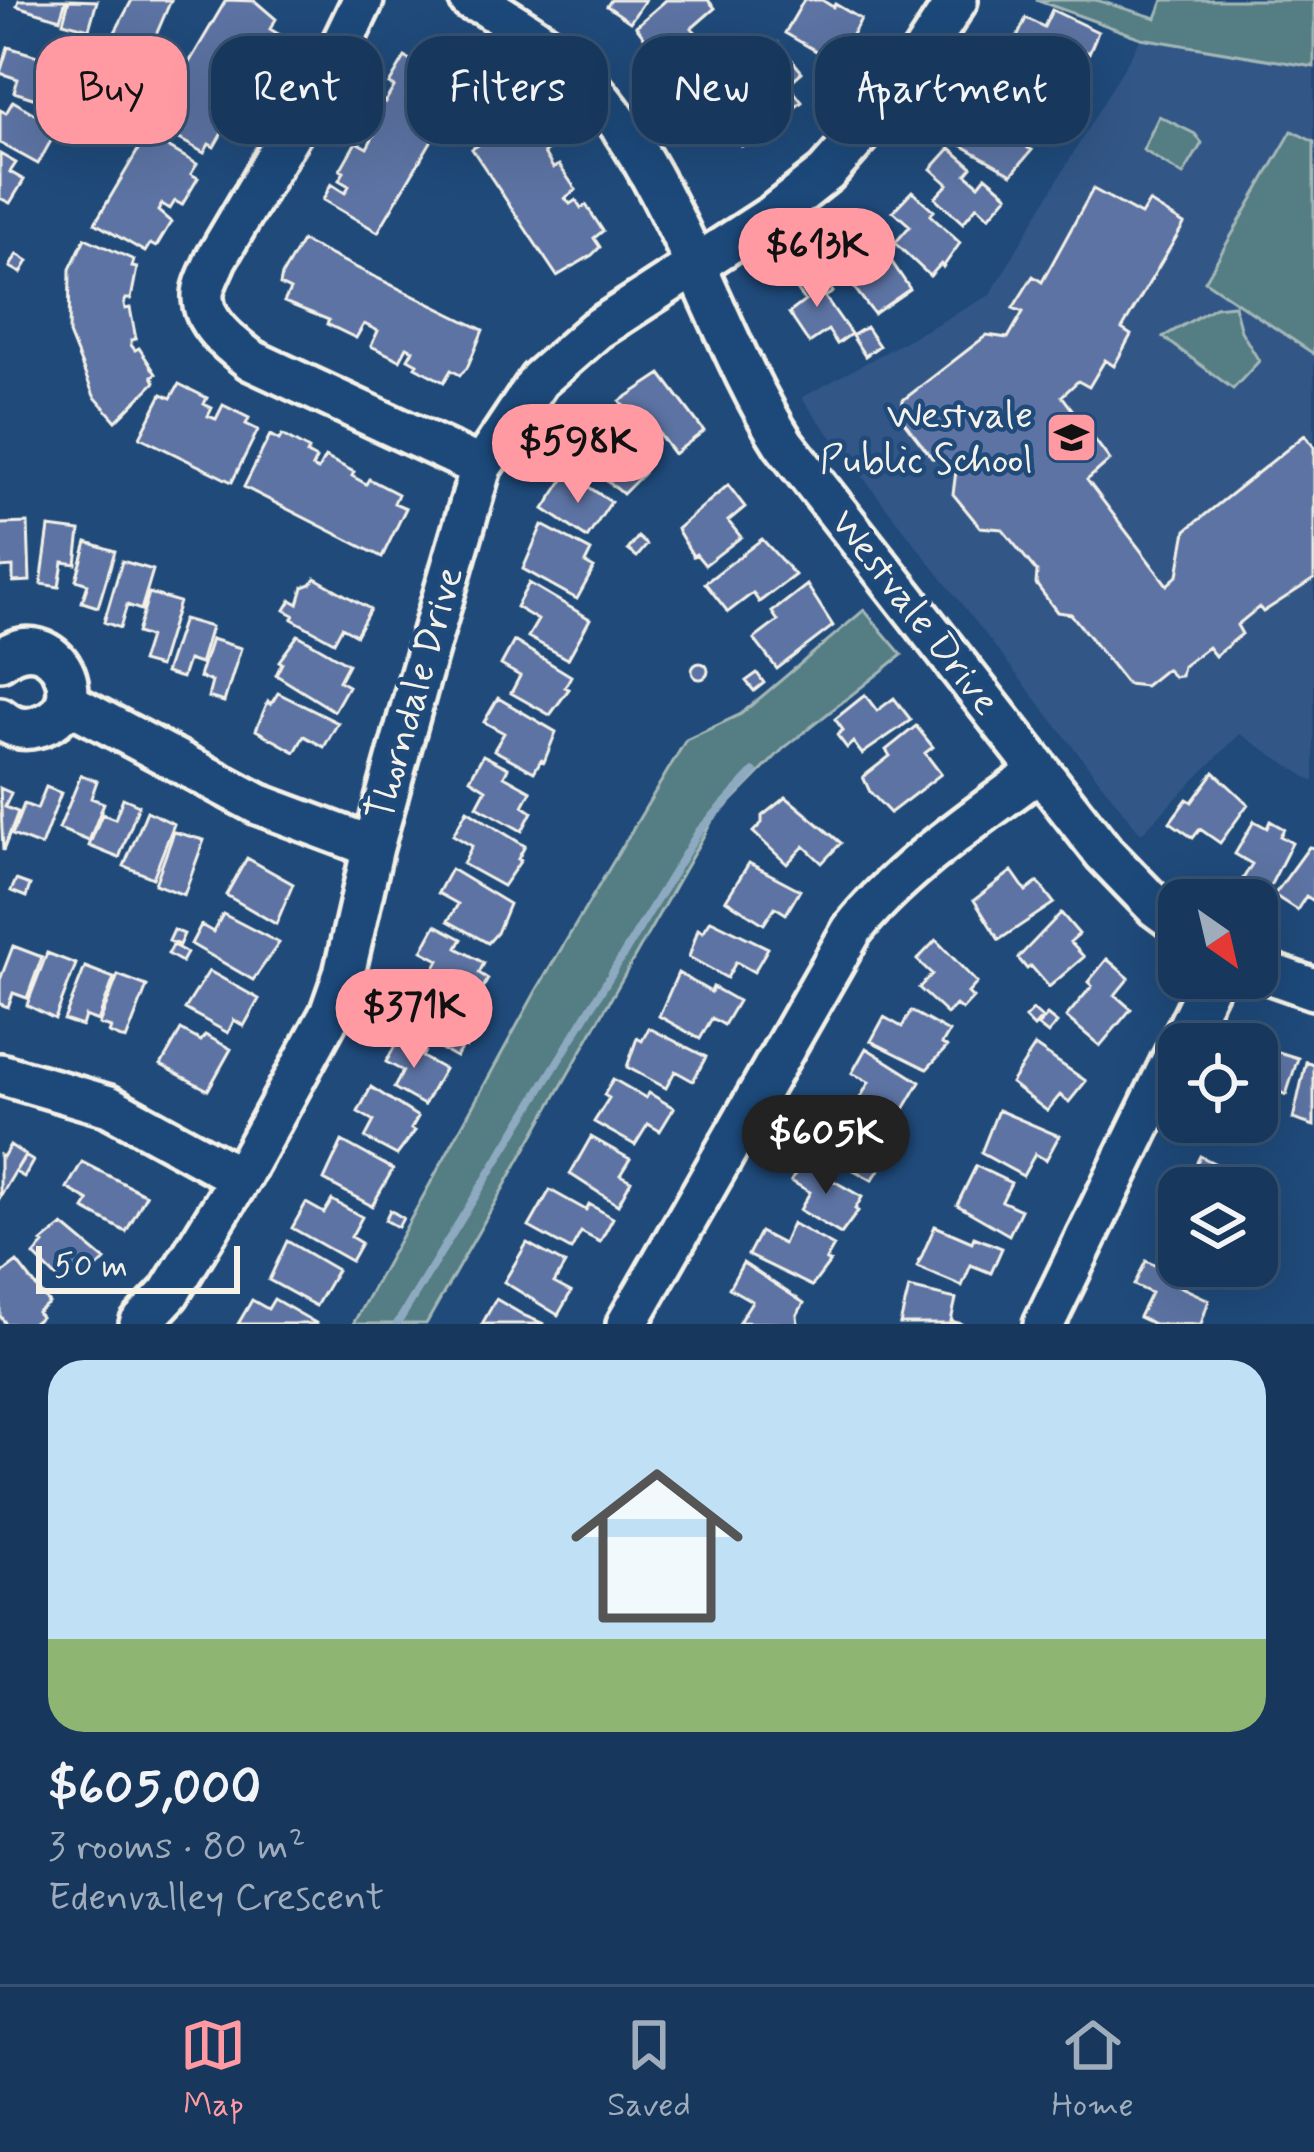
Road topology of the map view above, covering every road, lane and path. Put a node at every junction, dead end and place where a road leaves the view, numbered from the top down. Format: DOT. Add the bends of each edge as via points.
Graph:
graph roads {
  1 [pos="363,0"];
  2 [pos="470,0"];
  3 [pos="957,0"];
  4 [pos="696,263"];
  5 [pos="482,467"];
  6 [pos="0,660"];
  7 [pos="67,702"];
  8 [pos="0,718"];
  9 [pos="1038,772"];
  10 [pos="373,848"];
  11 [pos="1158,904"];
  12 [pos="1278,976"];
  13 [pos="1314,989"];
  14 [pos="0,1074"];
  15 [pos="1158,1088"];
  16 [pos="240,1178"];
  17 [pos="140,1324"];
  18 [pos="627,1324"];
  19 [pos="1044,1324"];
  1 -- 5 [label="street" via="202,296 227,342 251,360"];
  2 -- 4 [label="street, Westvale Drive" via="553,51 594,92"];
  3 -- 4 [label="street, Thorndale Drive" via="897,93 826,173"];
  4 -- 5 [label="street, Thorndale Drive" via="596,329 539,380"];
  4 -- 9 [label="street, Westvale Drive" via="784,444"];
  5 -- 10 [label="street, Thorndale Drive"];
  6 -- 7 [label="street" via="21,649 46,653 65,674"];
  7 -- 8 [label="street" via="50,723 31,729"];
  7 -- 10 [label="street" via="258,804"];
  9 -- 11 [label="street, Westvale Drive"];
  9 -- 18 [label="street" via="898,882 852,930"];
  10 -- 16 [label="street, Thorndale Drive" via="329,1014"];
  12 -- 13 [label="street"];
  14 -- 16 [label="street" via="109,1106"];
  15 -- 19 [label="street"];
  16 -- 17 [label="street, Thorndale Drive" via="169,1294"];
}
